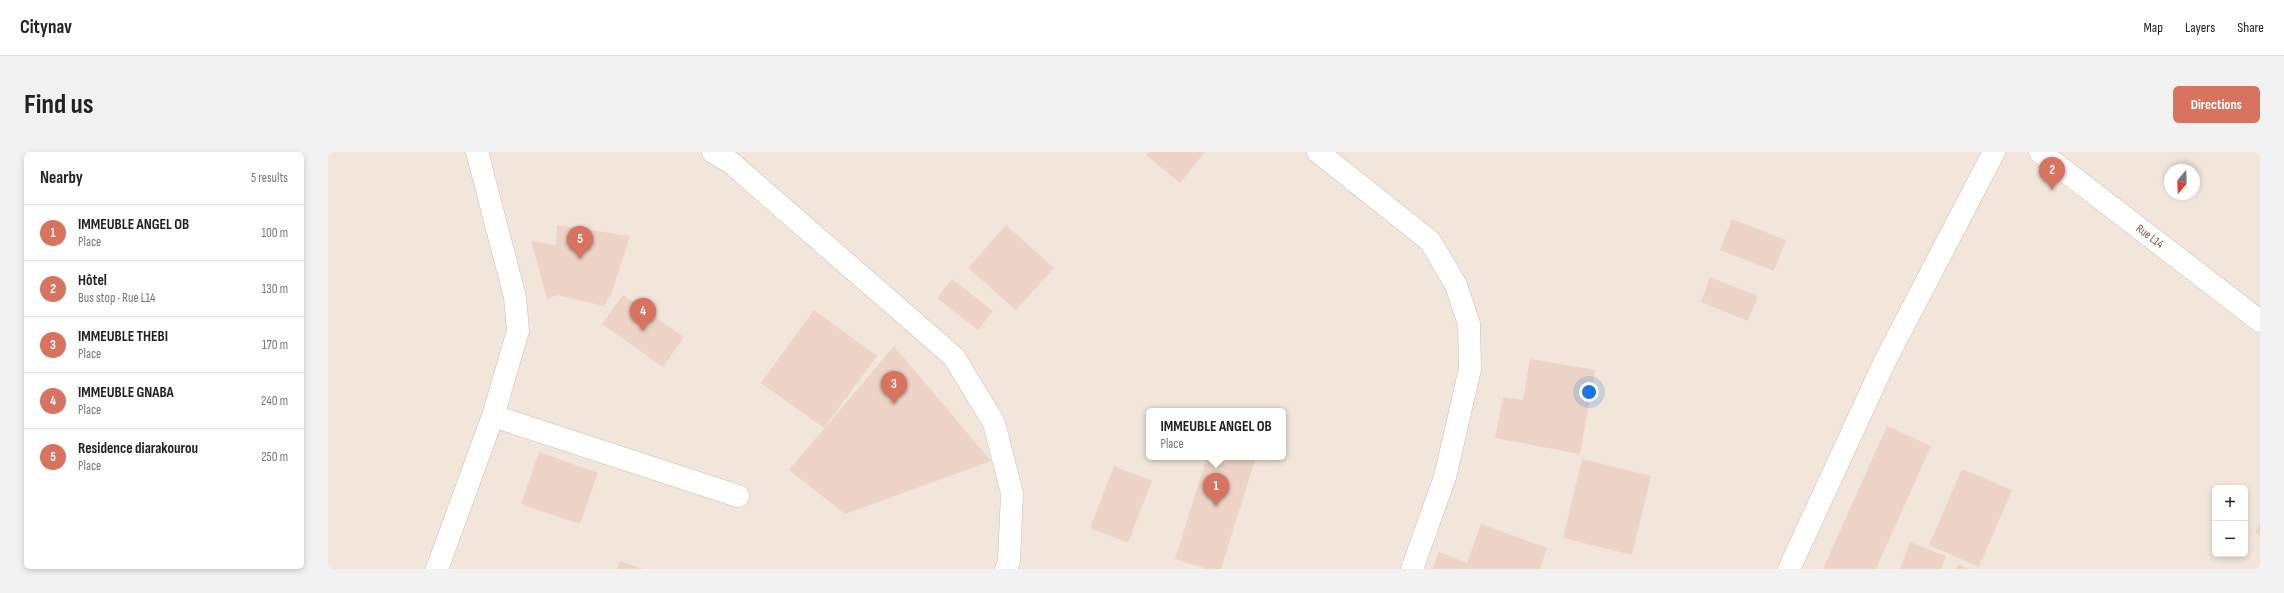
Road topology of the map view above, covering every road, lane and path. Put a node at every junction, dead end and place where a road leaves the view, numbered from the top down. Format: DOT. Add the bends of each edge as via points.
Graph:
graph roads {
  1 [pos="477,152"];
  2 [pos="713,152"];
  3 [pos="1318,152"];
  4 [pos="1994,152"];
  5 [pos="2040,152"];
  6 [pos="2260,321"];
  7 [pos="493,416"];
  8 [pos="738,496"];
  9 [pos="437,569"];
  10 [pos="1006,569"];
  11 [pos="1412,569"];
  12 [pos="1788,569"];
  1 -- 7 [label="street" via="515,297 518,331"];
  2 -- 10 [label="street" via="730,162 954,357 994,423 1012,493 1009,561"];
  3 -- 11 [label="street" via="1430,240 1456,285 1469,324 1470,369 1446,469"];
  4 -- 12 [label="street" via="1885,361"];
  5 -- 6 [label="street, Rue L14"];
  7 -- 8 [label="street"];
  7 -- 9 [label="street"];
}
